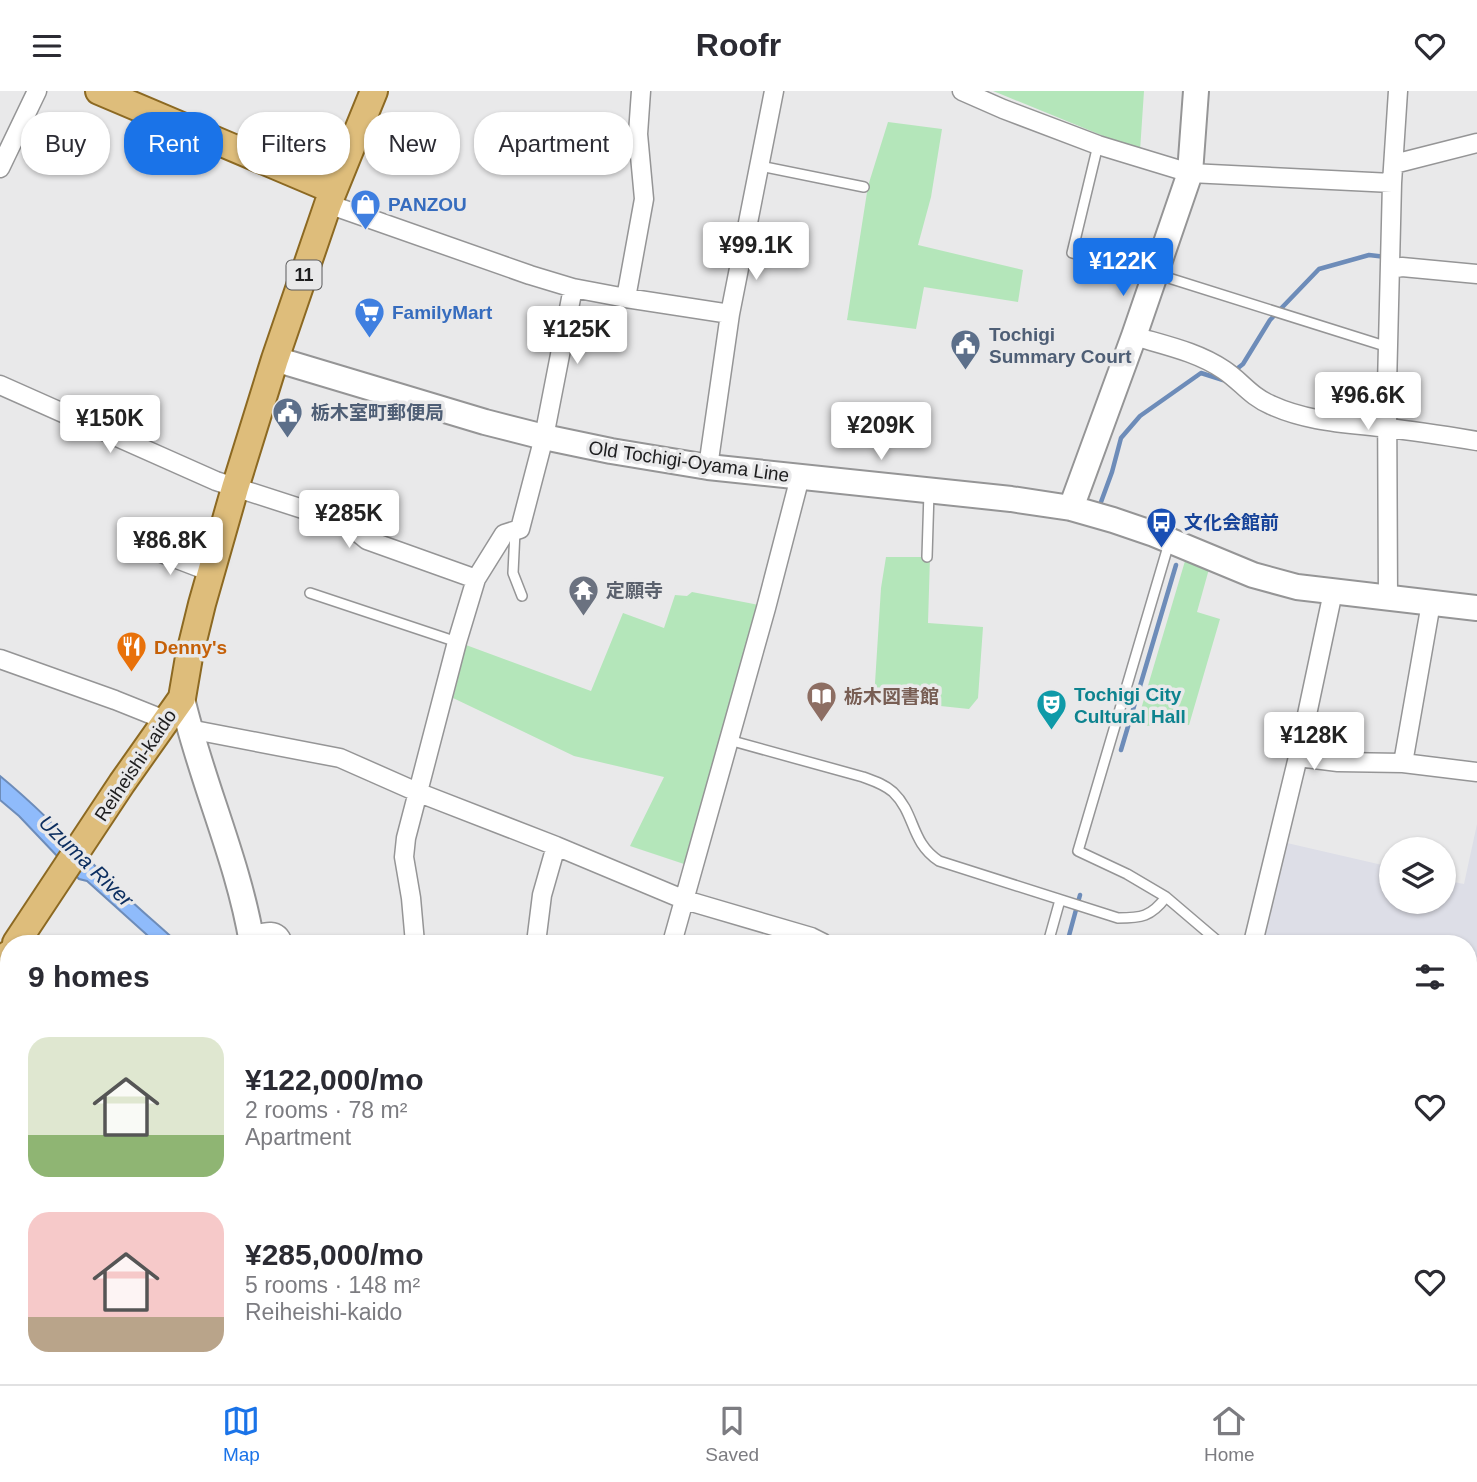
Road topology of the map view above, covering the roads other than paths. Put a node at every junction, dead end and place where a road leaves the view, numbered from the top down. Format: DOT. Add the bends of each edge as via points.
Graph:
graph roads {
  1 [pos="37,91"];
  2 [pos="99,91"];
  3 [pos="374,91"];
  4 [pos="641,91"];
  5 [pos="774,91"];
  6 [pos="962,91"];
  7 [pos="1196,91"];
  8 [pos="1398,91"];
  9 [pos="1477,143"];
  10 [pos="1098,145"];
  11 [pos="1394,164"];
  12 [pos="760,166"];
  13 [pos="0,168"];
  14 [pos="1190,173"];
  15 [pos="1392,183"];
  16 [pos="864,187"];
  17 [pos="331,197"];
  18 [pos="1391,260"];
  19 [pos="1156,274"];
  20 [pos="1477,274"];
  21 [pos="573,288"];
  22 [pos="626,298"];
  23 [pos="730,314"];
  24 [pos="1134,336"];
  25 [pos="1388,347"];
  26 [pos="275,359"];
  27 [pos="0,385"];
  28 [pos="1387,428"];
  29 [pos="544,437"];
  30 [pos="1477,440"];
  31 [pos="708,467"];
  32 [pos="800,477"];
  33 [pos="235,488"];
  34 [pos="929,490"];
  35 [pos="1071,509"];
  36 [pos="515,531"];
  37 [pos="1170,541"];
  38 [pos="143,546"];
  39 [pos="928,557"];
  40 [pos="211,572"];
  41 [pos="476,579"];
  42 [pos="1333,592"];
  43 [pos="310,593"];
  44 [pos="522,596"];
  45 [pos="1388,599"];
  46 [pos="1430,603"];
  47 [pos="1477,608"];
  48 [pos="457,642"];
  49 [pos="0,659"];
  50 [pos="177,725"];
  51 [pos="729,740"];
  52 [pos="1298,757"];
  53 [pos="1403,763"];
  54 [pos="1477,772"];
  55 [pos="417,792"];
  56 [pos="556,846"];
  57 [pos="1166,897"];
  58 [pos="685,900"];
  59 [pos="1063,901"];
  60 [pos="21,935"];
  61 [pos="250,935"];
  62 [pos="260,935"];
  63 [pos="280,935"];
  64 [pos="414,935"];
  65 [pos="537,935"];
  66 [pos="674,935"];
  67 [pos="804,935"];
  68 [pos="1051,935"];
  69 [pos="1211,935"];
  70 [pos="1255,935"];
  1 -- 13 [label="street"];
  2 -- 17 [label="main road"];
  3 -- 17 [label="main road, Reiheishi-kaido / 11"];
  4 -- 22 [label="street" via="638,134 644,199"];
  5 -- 12 [label="street"];
  6 -- 10 [label="street"];
  7 -- 14 [label="street"];
  8 -- 11 [label="street"];
  9 -- 11 [label="street"];
  10 -- 14 [label="street"];
  10 -- 19 [label="lane" via="1072,253"];
  11 -- 15 [label="street"];
  12 -- 16 [label="lane"];
  12 -- 23 [label="street"];
  14 -- 15 [label="street"];
  14 -- 19 [label="street"];
  15 -- 18 [label="street"];
  17 -- 21 [label="street"];
  17 -- 26 [label="main road, Reiheishi-kaido / 11"];
  18 -- 20 [label="street" via="1402,267"];
  18 -- 25 [label="street"];
  19 -- 24 [label="street"];
  19 -- 25 [label="lane"];
  21 -- 22 [label="street"];
  21 -- 29 [label="street"];
  22 -- 23 [label="street"];
  23 -- 31 [label="street"];
  24 -- 28 [label="street" via="1212,362 1249,393 1288,412"];
  24 -- 35 [label="street"];
  25 -- 28 [label="street"];
  26 -- 29 [label="street, Old Tochigi-Oyama Line"];
  26 -- 33 [label="main road, Reiheishi-kaido / 11"];
  27 -- 33 [label="street"];
  28 -- 30 [label="street"];
  28 -- 45 [label="street"];
  29 -- 31 [label="street, Old Tochigi-Oyama Line"];
  29 -- 36 [label="street" via="520,529"];
  31 -- 32 [label="street, Old Tochigi-Oyama Line"];
  32 -- 34 [label="street, Old Tochigi-Oyama Line"];
  32 -- 51 [label="street"];
  33 -- 40 [label="main road, Reiheishi-kaido / 11"];
  33 -- 41 [label="street" via="346,523 368,540"];
  34 -- 35 [label="street, Old Tochigi-Oyama Line"];
  34 -- 39 [label="lane"];
  35 -- 37 [label="street, Old Tochigi-Oyama Line"];
  36 -- 41 [label="street" via="504,534"];
  36 -- 44 [label="lane" via="513,573"];
  37 -- 42 [label="street, Old Tochigi-Oyama Line" via="1253,575"];
  37 -- 57 [label="lane" via="1078,851"];
  38 -- 40 [label="street"];
  40 -- 50 [label="main road, Reiheishi-kaido / 11"];
  41 -- 48 [label="street"];
  42 -- 45 [label="street, Old Tochigi-Oyama Line"];
  42 -- 52 [label="street"];
  43 -- 48 [label="lane"];
  45 -- 46 [label="street, Old Tochigi-Oyama Line"];
  46 -- 47 [label="street, Old Tochigi-Oyama Line"];
  46 -- 53 [label="street"];
  48 -- 55 [label="street"];
  49 -- 50 [label="street"];
  50 -- 55 [label="street" via="340,758"];
  50 -- 60 [label="main road, Reiheishi-kaido / 11" via="85,839"];
  50 -- 61 [label="street" via="235,875"];
  51 -- 58 [label="street"];
  51 -- 59 [label="lane" via="881,784 906,809 921,844 939,862"];
  52 -- 53 [label="street"];
  52 -- 70 [label="street"];
  53 -- 54 [label="street"];
  55 -- 56 [label="street"];
  55 -- 64 [label="street" via="404,856"];
  56 -- 58 [label="street"];
  56 -- 65 [label="street"];
  57 -- 59 [label="lane" via="1152,913 1139,918 1118,918"];
  57 -- 69 [label="lane"];
  58 -- 66 [label="street"];
  58 -- 67 [label="street"];
  59 -- 68 [label="lane"];
  62 -- 63 [label="street" via="268,931"];
}
